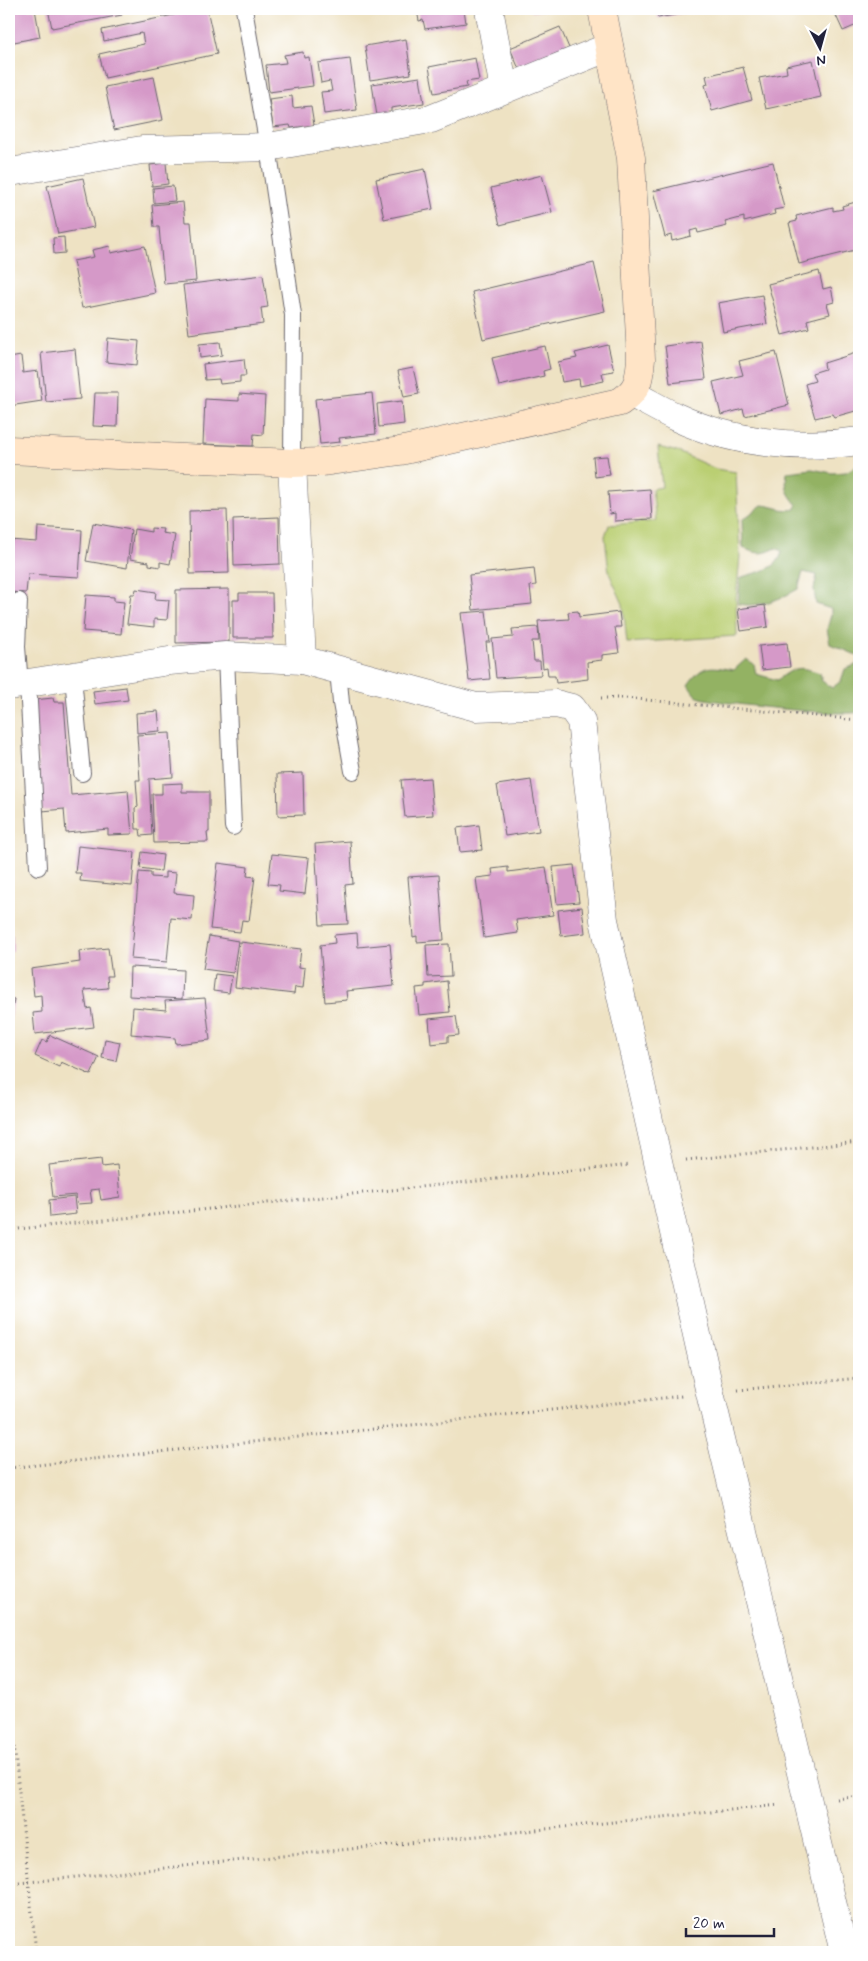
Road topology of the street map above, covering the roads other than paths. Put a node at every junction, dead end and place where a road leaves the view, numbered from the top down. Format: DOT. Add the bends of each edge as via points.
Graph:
graph roads {
  1 [pos="244,9"];
  2 [pos="489,9"];
  3 [pos="602,9"];
  4 [pos="609,47"];
  5 [pos="504,89"];
  6 [pos="268,147"];
  7 [pos="16,171"];
  8 [pos="632,394"];
  9 [pos="859,441"];
  10 [pos="9,450"];
  11 [pos="292,462"];
  12 [pos="19,601"];
  13 [pos="226,656"];
  14 [pos="302,660"];
  15 [pos="338,670"];
  16 [pos="73,677"];
  17 [pos="19,685"];
  18 [pos="352,771"];
  19 [pos="82,773"];
  20 [pos="233,827"];
  21 [pos="38,867"];
  22 [pos="844,1952"];
  1 -- 6 [label="lane"];
  2 -- 5 [label="street"];
  3 -- 4 [label="street"];
  4 -- 5 [label="street"];
  4 -- 8 [label="street" via="631,158 641,358 640,380"];
  5 -- 6 [label="street" via="431,119"];
  6 -- 7 [label="street" via="142,150"];
  6 -- 11 [label="lane" via="293,315"];
  8 -- 9 [label="street" via="707,429 744,438 777,444 832,445"];
  8 -- 11 [label="street" via="620,402 400,451 323,462"];
  10 -- 11 [label="street"];
  11 -- 14 [label="street"];
  12 -- 17 [label="lane"];
  13 -- 14 [label="street"];
  13 -- 16 [label="street" via="169,661"];
  13 -- 20 [label="lane"];
  14 -- 15 [label="street"];
  15 -- 18 [label="lane"];
  15 -- 22 [label="street" via="476,707 556,704 572,708 581,721 604,920 710,1393"];
  16 -- 17 [label="street"];
  16 -- 19 [label="lane"];
  17 -- 21 [label="lane"];
}
